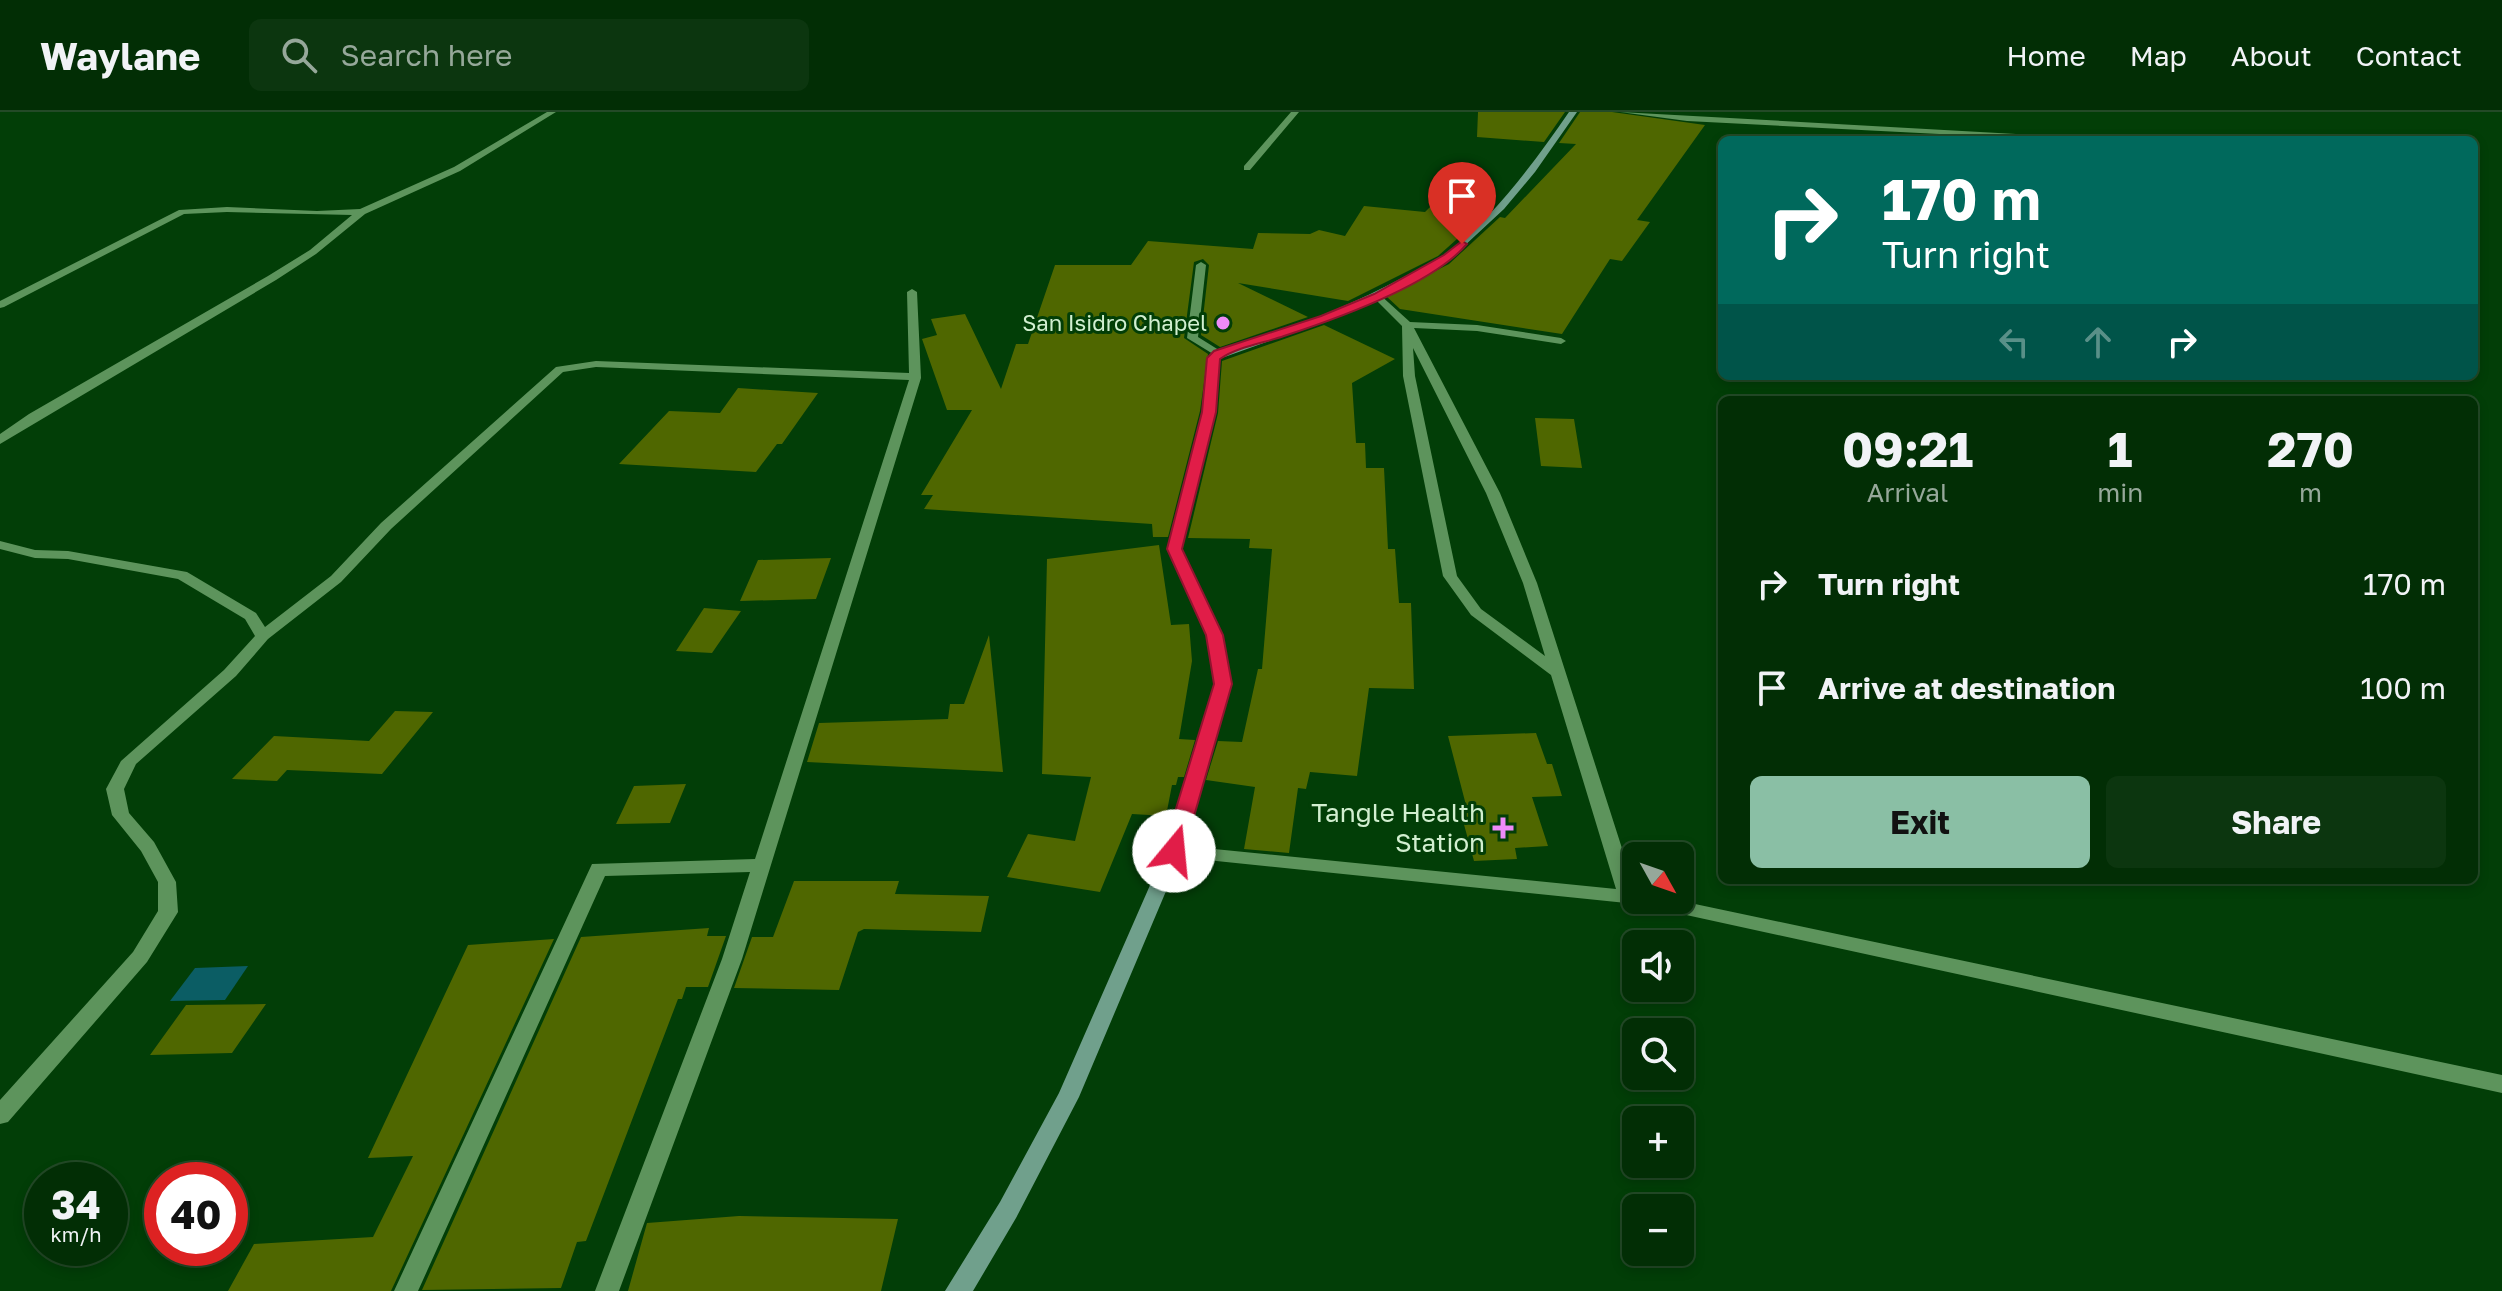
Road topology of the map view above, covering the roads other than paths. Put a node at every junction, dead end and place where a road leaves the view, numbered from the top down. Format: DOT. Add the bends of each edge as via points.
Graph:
graph roads {
  1 [pos="552,112"];
  2 [pos="1295,112"];
  3 [pos="1573,112"];
  4 [pos="1624,112"];
  5 [pos="1971,136"];
  6 [pos="1247,168"];
  7 [pos="362,212"];
  8 [pos="1201,265"];
  9 [pos="912,292"];
  10 [pos="1378,296"];
  11 [pos="0,305"];
  12 [pos="1407,325"];
  13 [pos="1561,341"];
  14 [pos="1218,354"];
  15 [pos="915,378"];
  16 [pos="0,440"];
  17 [pos="0,545"];
  18 [pos="263,636"];
  19 [pos="1560,674"];
  20 [pos="1174,851"];
  21 [pos="1622,857"];
  22 [pos="762,865"];
  23 [pos="1622,897"];
  24 [pos="1694,910"];
  25 [pos="2502,1084"];
  26 [pos="0,1115"];
  27 [pos="406,1291"];
  28 [pos="607,1291"];
  29 [pos="957,1291"];
  1 -- 7 [label="street" via="457,169"];
  2 -- 6 [label="street"];
  3 -- 10 [label="street" via="1541,161 1448,257"];
  4 -- 5 [label="street"];
  7 -- 11 [label="street" via="324,216 235,207 182,212"];
  7 -- 16 [label="street" via="272,278"];
  8 -- 14 [label="street" via="1192,338"];
  9 -- 15 [label="street"];
  10 -- 12 [label="street"];
  10 -- 14 [label="street"];
  12 -- 13 [label="street" via="1477,328"];
  12 -- 19 [label="street" via="1493,493"];
  12 -- 19 [label="street" via="1409,376 1450,576 1476,612"];
  14 -- 20 [label="street" via="1175,549 1215,635 1223,684"];
  15 -- 18 [label="street" via="631,365 560,369 386,526 336,579"];
  15 -- 22 [label="street"];
  17 -- 18 [label="street" via="182,575 251,616"];
  18 -- 26 [label="street" via="230,673 129,761 115,789 121,815 148,847 167,882 168,912 140,957"];
  19 -- 21 [label="street"];
  20 -- 23 [label="street"];
  20 -- 29 [label="street" via="1068,1097 1008,1210"];
  22 -- 27 [label="street" via="599,869"];
  22 -- 28 [label="street"];
  24 -- 25 [label="street"];
}
